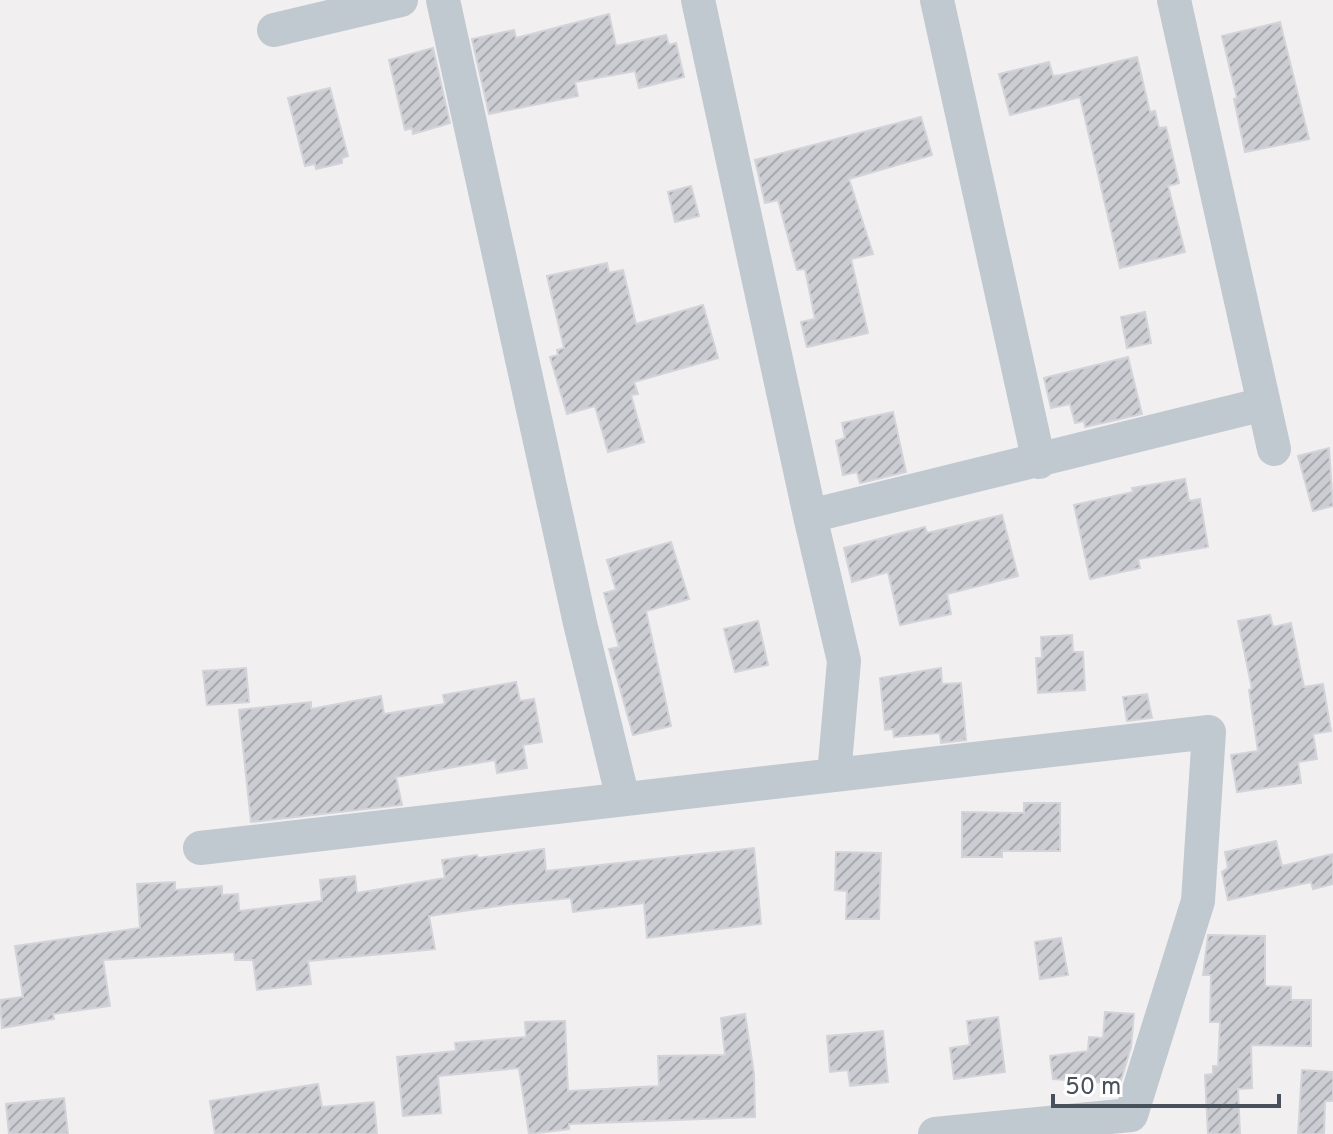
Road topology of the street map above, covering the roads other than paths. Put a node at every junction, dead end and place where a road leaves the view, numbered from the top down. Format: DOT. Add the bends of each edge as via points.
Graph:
graph roads {
  1 [pos="443,0"];
  2 [pos="698,0"];
  3 [pos="937,0"];
  4 [pos="1174,0"];
  5 [pos="389,1"];
  6 [pos="274,30"];
  7 [pos="1264,404"];
  8 [pos="1274,449"];
  9 [pos="1039,462"];
  10 [pos="810,516"];
  11 [pos="834,775"];
  12 [pos="623,799"];
  13 [pos="200,848"];
  14 [pos="1129,1125"];
  15 [pos="935,1134"];
  1 -- 12 [label="street"];
  2 -- 10 [label="street"];
  3 -- 9 [label="street"];
  4 -- 7 [label="street"];
  5 -- 6 [label="street"];
  7 -- 8 [label="street"];
  7 -- 9 [label="street"];
  9 -- 10 [label="street"];
  10 -- 11 [label="street" via="844,661"];
  11 -- 12 [label="street"];
  11 -- 14 [label="street" via="1209,732 1198,901"];
  12 -- 13 [label="street"];
  14 -- 15 [label="street"];
}
